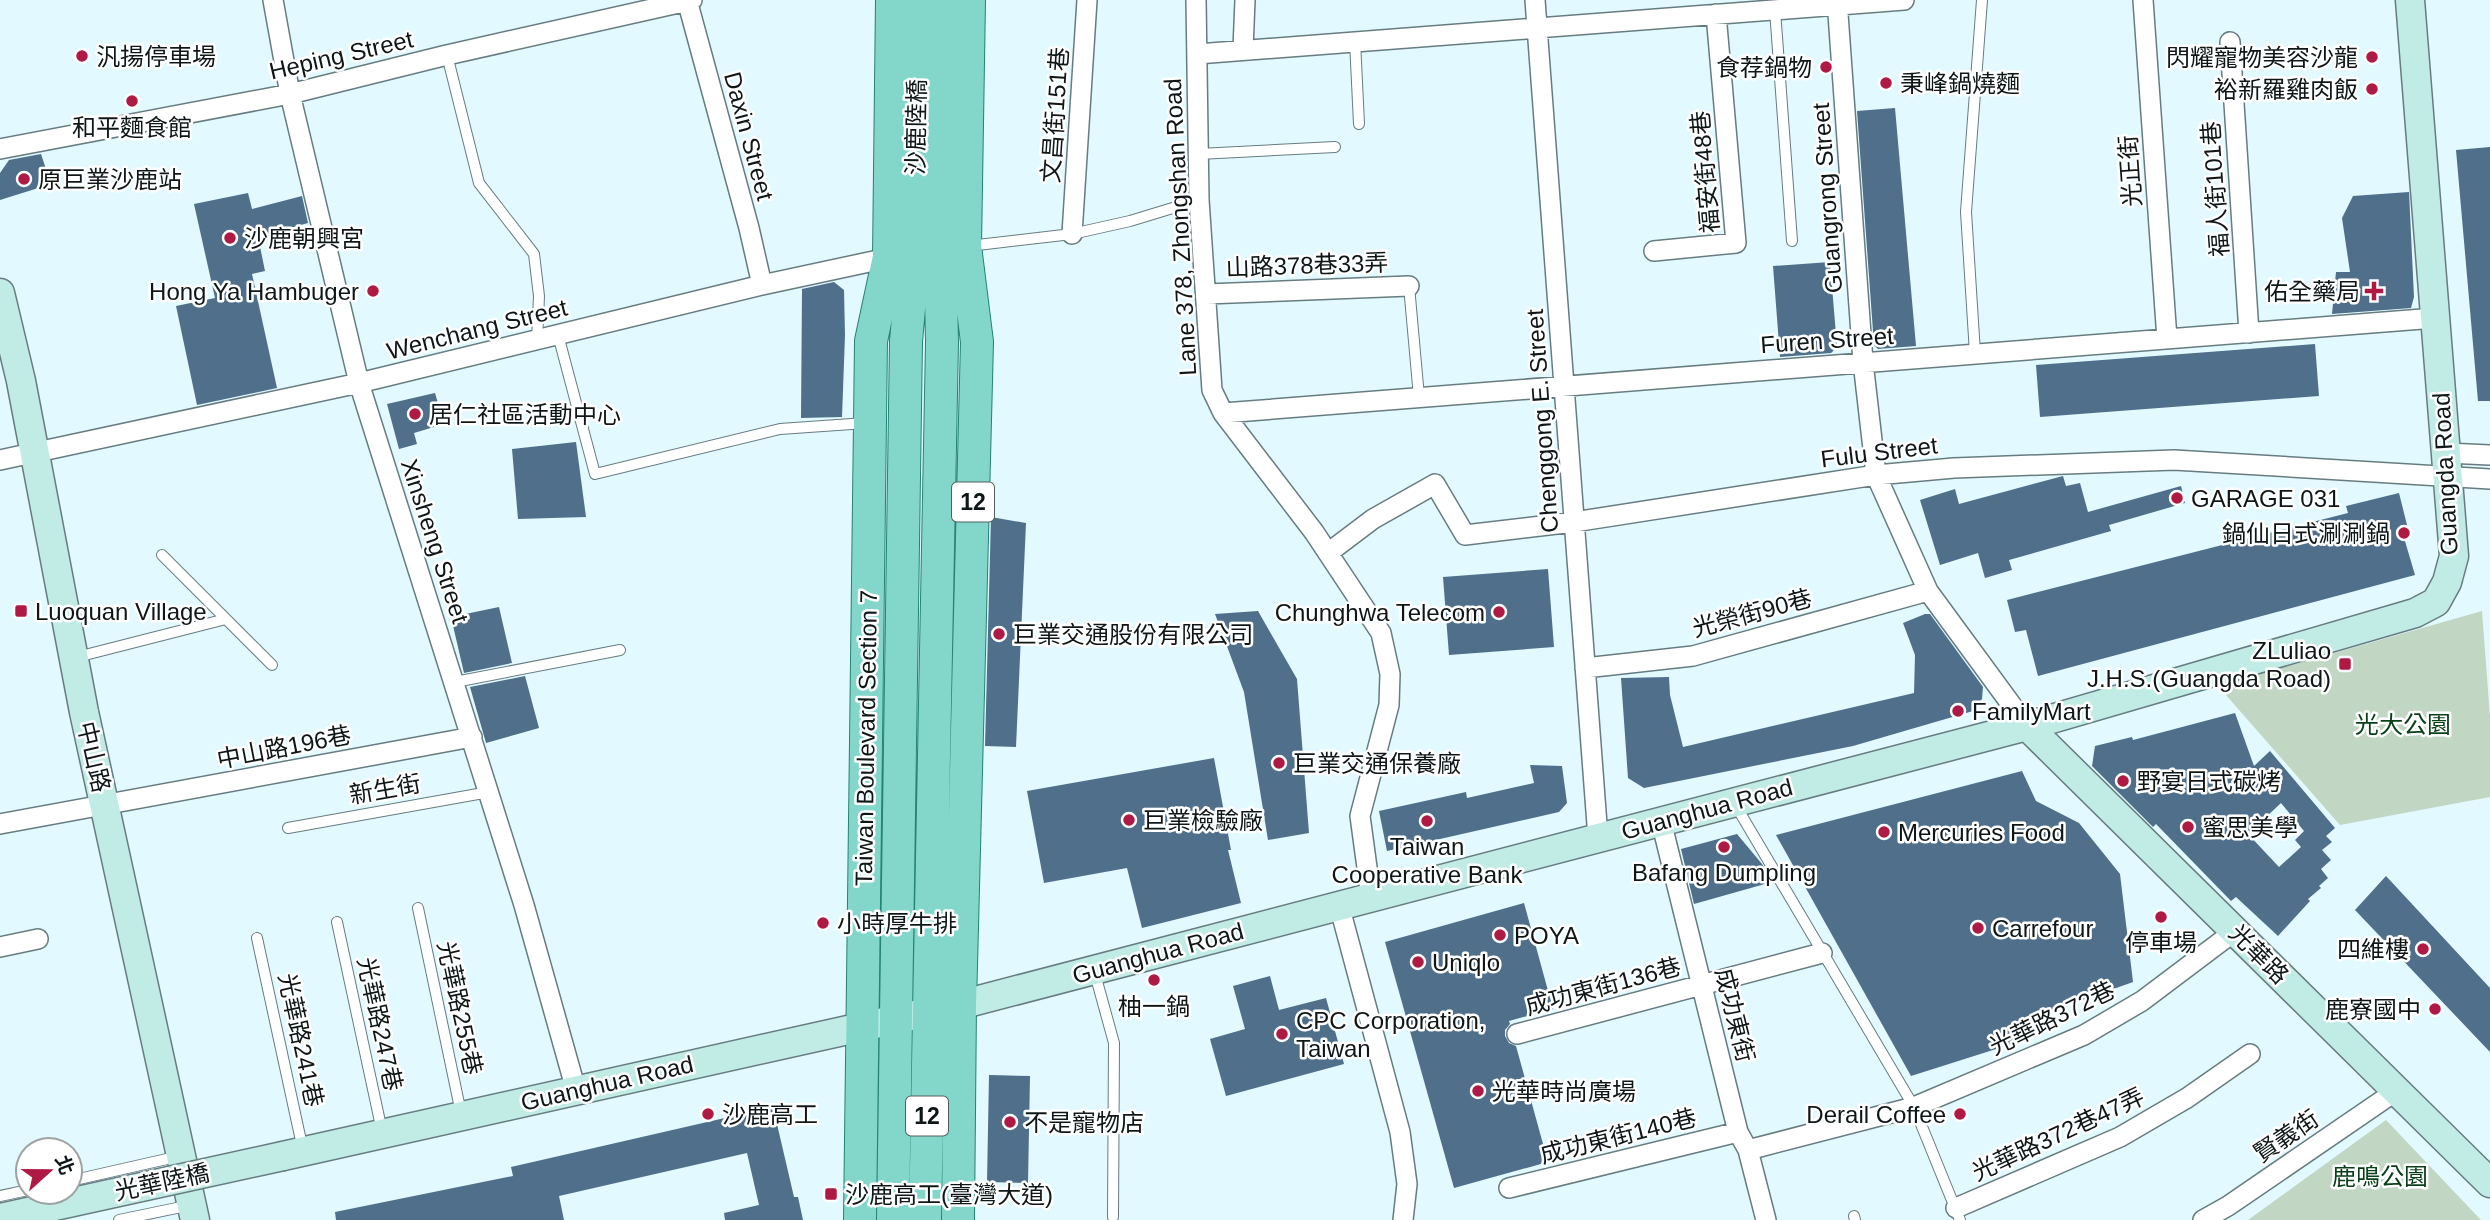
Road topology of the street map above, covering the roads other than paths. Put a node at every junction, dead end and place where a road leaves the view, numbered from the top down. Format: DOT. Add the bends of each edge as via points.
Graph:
graph roads {
  1 [pos="273,0"];
  2 [pos="689,0"];
  3 [pos="892,0"];
  4 [pos="918,0"];
  5 [pos="943,0"];
  6 [pos="969,0"];
  7 [pos="1087,0"];
  8 [pos="1196,0"];
  9 [pos="1245,0"];
  10 [pos="1535,0"];
  11 [pos="1904,0"];
  12 [pos="1982,0"];
  13 [pos="2143,0"];
  14 [pos="2410,0"];
  15 [pos="1837,3"];
  16 [pos="1775,9"];
  17 [pos="1716,14"];
  18 [pos="1537,28"];
  19 [pos="1355,41"];
  20 [pos="2230,42"];
  21 [pos="1243,49"];
  22 [pos="1197,54"];
  23 [pos="447,55"];
  24 [pos="290,94"];
  25 [pos="1359,124"];
  26 [pos="1335,147"];
  27 [pos="0,149"];
  28 [pos="1199,154"];
  29 [pos="1199,200"];
  30 [pos="1072,234"];
  31 [pos="1792,241"];
  32 [pos="1654,250"];
  33 [pos="927,252"];
  34 [pos="762,285"];
  35 [pos="1409,286"];
  36 [pos="0,293"];
  37 [pos="1206,294"];
  38 [pos="2435,318"];
  39 [pos="2249,333"];
  40 [pos="558,335"];
  41 [pos="2167,339"];
  42 [pos="537,340"];
  43 [pos="1975,354"];
  44 [pos="1863,362"];
  45 [pos="359,383"];
  46 [pos="1564,385"];
  47 [pos="1419,397"];
  48 [pos="1223,413"];
  49 [pos="870,423"];
  50 [pos="34,452"];
  51 [pos="2490,455"];
  52 [pos="0,460"];
  53 [pos="2446,465"];
  54 [pos="1876,475"];
  55 [pos="2490,479"];
  56 [pos="1574,522"];
  57 [pos="1328,554"];
  58 [pos="162,555"];
  59 [pos="1928,591"];
  60 [pos="226,619"];
  61 [pos="620,650"];
  62 [pos="73,658"];
  63 [pos="272,665"];
  64 [pos="1585,668"];
  65 [pos="455,682"];
  66 [pos="2027,726"];
  67 [pos="472,737"];
  68 [pos="489,792"];
  69 [pos="1734,802"];
  70 [pos="104,805"];
  71 [pos="1661,821"];
  72 [pos="0,824"];
  73 [pos="288,828"];
  74 [pos="1598,838"];
  75 [pos="1371,897"];
  76 [pos="1339,905"];
  77 [pos="418,908"];
  78 [pos="337,922"];
  79 [pos="2235,931"];
  80 [pos="257,938"];
  81 [pos="38,939"];
  82 [pos="0,947"];
  83 [pos="1822,953"];
  84 [pos="1094,970"];
  85 [pos="1703,985"];
  86 [pos="960,1005"];
  87 [pos="928,1012"];
  88 [pos="895,1019"];
  89 [pos="863,1026"];
  90 [pos="1517,1034"];
  91 [pos="960,1051"];
  92 [pos="2250,1054"];
  93 [pos="576,1090"];
  94 [pos="2396,1091"];
  95 [pos="1914,1107"];
  96 [pos="462,1116"];
  97 [pos="1738,1132"];
  98 [pos="383,1135"];
  99 [pos="1748,1150"];
  100 [pos="293,1154"];
  101 [pos="181,1156"];
  102 [pos="84,1178"];
  103 [pos="2490,1183"];
  104 [pos="1509,1188"];
  105 [pos="193,1212"];
  106 [pos="1958,1214"];
  107 [pos="1114,1217"];
  108 [pos="0,1218"];
  109 [pos="120,1220"];
  110 [pos="860,1220"];
  111 [pos="893,1220"];
  112 [pos="925,1220"];
  113 [pos="958,1220"];
  114 [pos="1403,1220"];
  115 [pos="1766,1220"];
  116 [pos="2203,1220"];
  1 -- 24 [label="street, Xinsheng Street"];
  2 -- 23 [label="street, Heping Street"];
  2 -- 34 [label="street, Daxin Street"];
  3 -- 33 [label="main road, Taiwan Boulevard Section 7 / 12"];
  4 -- 33 [label="main road, 沙鹿陸橋 / 12"];
  5 -- 33 [label="main road, 沙鹿陸橋 / 12"];
  6 -- 33 [label="main road, Taiwan Boulevard Section 7 / 12"];
  7 -- 30 [label="street, 文昌街151巷"];
  8 -- 22 [label="street, Lane 378, Zhongshan Road"];
  9 -- 21 [label="street"];
  10 -- 18 [label="street, Chenggong E. Street"];
  11 -- 15 [label="street"];
  12 -- 43 [label="lane" via="1966,212"];
  13 -- 41 [label="street, 光正街"];
  14 -- 38 [label="street, Guangda Road"];
  15 -- 16 [label="street"];
  15 -- 44 [label="street, Guangrong Street"];
  16 -- 17 [label="street"];
  16 -- 31 [label="lane"];
  17 -- 18 [label="street"];
  17 -- 32 [label="street, 福安街48巷" via="1736,243"];
  18 -- 19 [label="street"];
  18 -- 46 [label="street, Chenggong E. Street"];
  19 -- 21 [label="street"];
  19 -- 25 [label="lane"];
  20 -- 39 [label="street, 福人街101巷"];
  21 -- 22 [label="street"];
  22 -- 28 [label="street, Lane 378, Zhongshan Road"];
  23 -- 24 [label="street, Heping Street"];
  23 -- 42 [label="lane" via="480,183 534,254 539,296"];
  24 -- 27 [label="street, Heping Street"];
  24 -- 45 [label="street, Xinsheng Street"];
  26 -- 28 [label="lane"];
  28 -- 29 [label="street, Lane 378, Zhongshan Road"];
  29 -- 30 [label="lane"];
  29 -- 37 [label="street, Lane 378, Zhongshan Road"];
  30 -- 33 [label="lane"];
  33 -- 34 [label="street, Wenchang Street"];
  33 -- 49 [label="main road, Taiwan Boulevard Section 7 / 12" via="871,341"];
  33 -- 86 [label="main road, Taiwan Boulevard Section 7 / 12" via="977,342"];
  33 -- 87 [label="main road, Taiwan Boulevard Section 7 / 12" via="942,342"];
  33 -- 88 [label="main road, Taiwan Boulevard Section 7 / 12" via="906,341"];
  34 -- 40 [label="street, Wenchang Street"];
  35 -- 37 [label="street, 山路378巷33弄"];
  35 -- 47 [label="lane"];
  36 -- 50 [label="street, 中山路"];
  37 -- 48 [label="street, Lane 378, Zhongshan Road" via="1212,390"];
  38 -- 39 [label="street, Furen Street"];
  38 -- 53 [label="street, Guangda Road"];
  39 -- 41 [label="street, Furen Street"];
  40 -- 42 [label="street, Wenchang Street"];
  40 -- 49 [label="lane" via="595,474 780,429"];
  41 -- 43 [label="street, Furen Street"];
  42 -- 45 [label="street, Wenchang Street"];
  43 -- 44 [label="street, Furen Street"];
  44 -- 46 [label="street, Furen Street"];
  44 -- 54 [label="street, Guangrong Street"];
  45 -- 50 [label="street, Wenchang Street"];
  45 -- 65 [label="street, Xinsheng Street"];
  46 -- 47 [label="street, Furen Street"];
  46 -- 56 [label="street, Chenggong E. Street"];
  47 -- 48 [label="street, Furen Street"];
  48 -- 57 [label="street, Lane 378, Zhongshan Road"];
  49 -- 89 [label="main road, Taiwan Boulevard Section 7 / 12"];
  50 -- 52 [label="street, Wenchang Street"];
  50 -- 62 [label="street, 中山路"];
  51 -- 53 [label="street"];
  53 -- 54 [label="street, Fulu Street" via="2174,460"];
  53 -- 55 [label="street, Fulu Street"];
  53 -- 66 [label="street, Guangda Road" via="2454,556 2448,582 2436,602 2415,613"];
  54 -- 56 [label="street, Fulu Street"];
  54 -- 59 [label="street, Guangrong Street"];
  56 -- 57 [label="street, Fulu Street" via="1465,536 1434,484 1373,519"];
  56 -- 64 [label="street, Chenggong E. Street"];
  57 -- 75 [label="street, Lane 378, Zhongshan Road" via="1381,633 1390,674 1389,705 1360,816"];
  58 -- 60 [label="lane"];
  59 -- 64 [label="street, 光榮街90巷" via="1693,656"];
  59 -- 66 [label="street, Guangrong Street"];
  60 -- 62 [label="lane"];
  60 -- 63 [label="lane"];
  61 -- 65 [label="lane"];
  62 -- 70 [label="street, 中山路"];
  64 -- 74 [label="street, Chenggong E. Street"];
  65 -- 67 [label="street, Xinsheng Street"];
  66 -- 69 [label="street, Guanghua Road"];
  66 -- 79 [label="street, 光華路"];
  67 -- 68 [label="street, Xinsheng Street"];
  67 -- 70 [label="street, 中山路196巷"];
  68 -- 73 [label="lane, 新生街"];
  68 -- 93 [label="street, Xinsheng Street"];
  69 -- 71 [label="street, Guanghua Road"];
  69 -- 83 [label="lane"];
  70 -- 72 [label="street, 中山路196巷"];
  70 -- 101 [label="street, 中山路"];
  71 -- 74 [label="street, Guanghua Road"];
  71 -- 85 [label="street, 成功東街"];
  74 -- 75 [label="street, Guanghua Road"];
  75 -- 76 [label="street, Guanghua Road"];
  76 -- 84 [label="street, Guanghua Road"];
  76 -- 114 [label="street" via="1400,1132 1407,1184"];
  77 -- 96 [label="lane, 光華路255巷"];
  78 -- 98 [label="lane, 光華路247巷"];
  79 -- 94 [label="street, 光華路"];
  79 -- 95 [label="street, 光華路372巷" via="2142,1001 2084,1035"];
  80 -- 100 [label="lane, 光華路241巷"];
  81 -- 82 [label="street"];
  83 -- 85 [label="street, 成功東街136巷"];
  83 -- 95 [label="lane"];
  84 -- 86 [label="street, Guanghua Road"];
  84 -- 107 [label="lane" via="1114,1043"];
  85 -- 90 [label="street, 成功東街136巷"];
  85 -- 97 [label="street, 成功東街"];
  86 -- 87 [label="street, Guanghua Road"];
  86 -- 91 [label="main road, Taiwan Boulevard Section 7 / 12"];
  87 -- 88 [label="street, Guanghua Road"];
  87 -- 91 [label="main road"];
  87 -- 112 [label="main road, Taiwan Boulevard Section 7 / 12"];
  88 -- 89 [label="street, Guanghua Road"];
  88 -- 111 [label="main road, Taiwan Boulevard Section 7 / 12"];
  89 -- 93 [label="street, Guanghua Road"];
  89 -- 110 [label="main road, Taiwan Boulevard Section 7 / 12"];
  91 -- 113 [label="main road, Taiwan Boulevard Section 7 / 12"];
  92 -- 106 [label="street, 光華路372巷47弄" via="2188,1098 2120,1137"];
  93 -- 96 [label="street, Guanghua Road"];
  94 -- 103 [label="street, 光華路"];
  94 -- 116 [label="street, 賢義街"];
  95 -- 99 [label="street, 光華路372巷"];
  95 -- 106 [label="lane"];
  96 -- 98 [label="street, Guanghua Road"];
  97 -- 99 [label="street, 成功東街"];
  97 -- 104 [label="street, 成功東街140巷"];
  98 -- 100 [label="street, Guanghua Road"];
  99 -- 115 [label="street, 成功東街"];
  100 -- 108 [label="street, 光華陸橋, bridge"];
  101 -- 102 [label="lane"];
  101 -- 105 [label="street, 中山路"];
  105 -- 109 [label="lane"];
}
